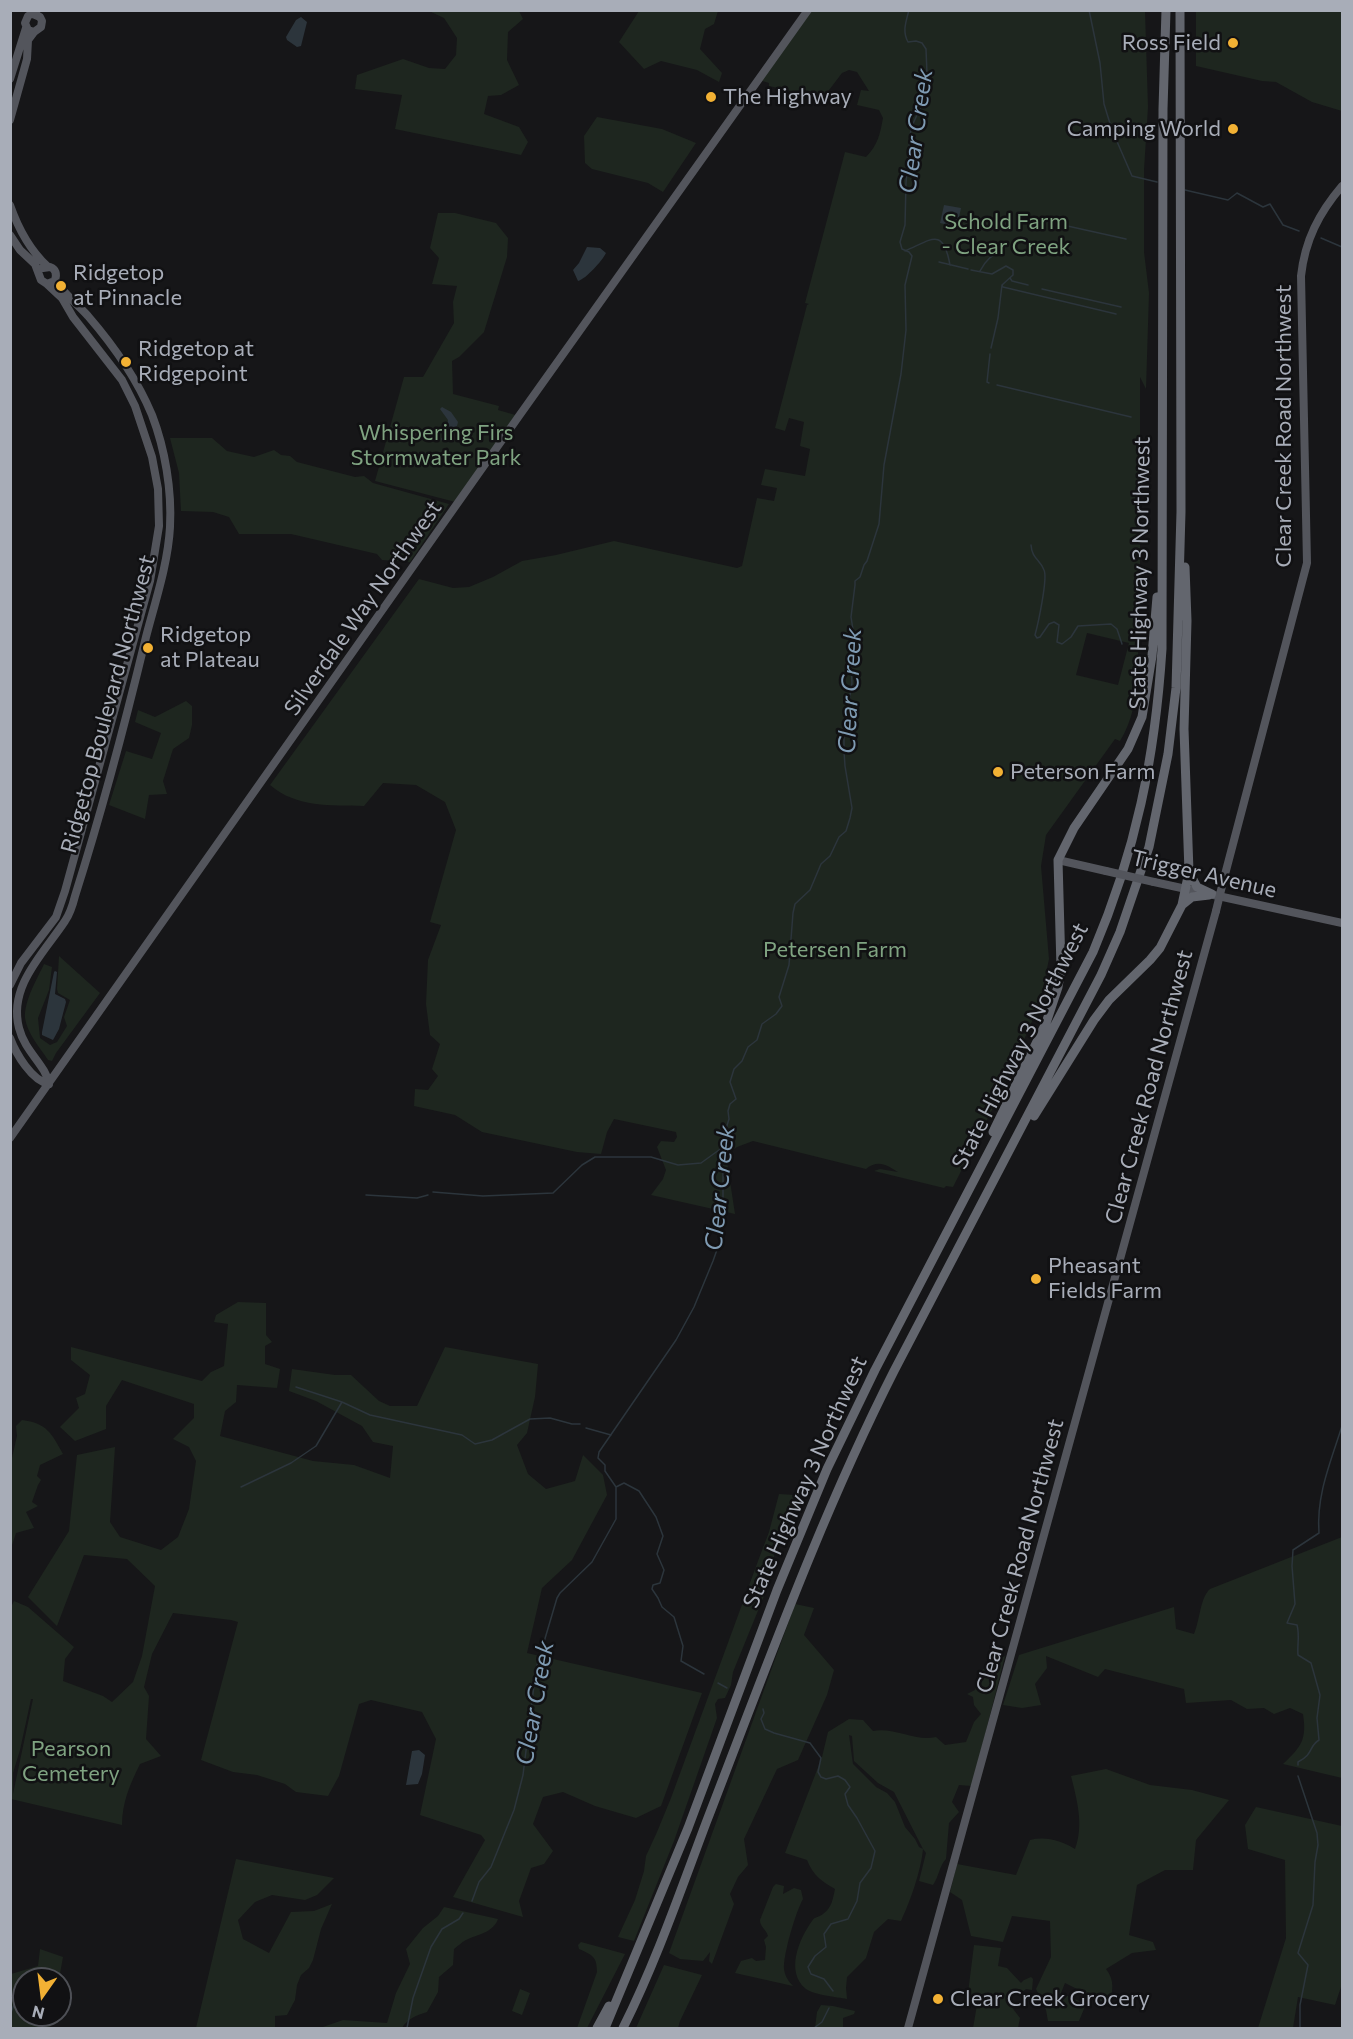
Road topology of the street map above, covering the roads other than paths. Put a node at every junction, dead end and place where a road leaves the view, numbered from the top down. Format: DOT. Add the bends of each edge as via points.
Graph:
graph roads {
  1 [pos="808,10"];
  2 [pos="1166,10"];
  3 [pos="1180,10"];
  4 [pos="39,13"];
  5 [pos="30,30"];
  6 [pos="10,79"];
  7 [pos="10,120"];
  8 [pos="1342,186"];
  9 [pos="10,205"];
  10 [pos="10,235"];
  11 [pos="47,266"];
  12 [pos="39,272"];
  13 [pos="51,282"];
  14 [pos="1182,512"];
  15 [pos="1162,538"];
  16 [pos="112,723"];
  17 [pos="112,767"];
  18 [pos="1058,860"];
  19 [pos="1189,872"];
  20 [pos="1187,889"];
  21 [pos="1212,894"];
  22 [pos="1182,905"];
  23 [pos="1342,923"];
  24 [pos="10,985"];
  25 [pos="10,1038"];
  26 [pos="49,1084"];
  27 [pos="10,1138"];
  28 [pos="1005,1161"];
  29 [pos="968,1190"];
  30 [pos="635,1956"];
  31 [pos="597,2028"];
  32 [pos="604,2028"];
  33 [pos="623,2028"];
  34 [pos="908,2028"];
  1 -- 26 [label="main road, Silverdale Way Northwest"];
  2 -- 15 [label="highway, State Highway 3 Northwest"];
  3 -- 14 [label="highway, State Highway 3 Northwest"];
  4 -- 5 [label="main road" via="41,27"];
  4 -- 5 [label="main road" via="26,18"];
  5 -- 6 [label="main road"];
  5 -- 7 [label="main road" via="27,59"];
  8 -- 34 [label="main road, Clear Creek Road Northwest, bridge" via="1312,231 1301,276 1307,563 1216,911"];
  9 -- 11 [label="main road" via="26,240"];
  10 -- 12 [label="main road"];
  11 -- 12 [label="main road"];
  11 -- 13 [label="main road" via="56,272"];
  12 -- 13 [label="main road" via="40,280"];
  13 -- 16 [label="main road, Ridgetop Boulevard Northwest" via="122,380 142,422 155,474 159,526 153,567"];
  13 -- 17 [label="main road, Ridgetop Boulevard Northwest" via="87,314 133,375 157,431 168,481 167,548"];
  14 -- 19 [label="highway"];
  14 -- 28 [label="highway, State Highway 3 Northwest" via="1176,687 1168,754 1149,847 1101,975"];
  15 -- 18 [label="highway" via="1152,656 1142,717 1125,754 1074,828"];
  15 -- 29 [label="highway, State Highway 3 Northwest" via="1158,704 1150,763 1126,864 1093,952"];
  16 -- 17 [label="main road"];
  16 -- 24 [label="main road, Ridgetop Boulevard Northwest" via="60,906"];
  17 -- 26 [label="main road, Ridgetop Boulevard Northwest" via="71,909 30,970 19,998 19,1028 29,1052 48,1074"];
  18 -- 20 [label="main road, Trigger Avenue, bridge"];
  18 -- 29 [label="highway" via="1058,987 1046,1023"];
  19 -- 20 [label="highway"];
  19 -- 21 [label="highway" via="1197,887"];
  20 -- 21 [label="main road, Trigger Avenue"];
  20 -- 22 [label="highway"];
  21 -- 22 [label="highway" via="1192,897"];
  21 -- 23 [label="main road, Trigger Avenue"];
  22 -- 28 [label="highway" via="1155,954 1094,1020"];
  25 -- 26 [label="main road" via="21,1061 41,1083"];
  26 -- 27 [label="main road, Silverdale Way Northwest"];
  28 -- 33 [label="highway, State Highway 3 Northwest" via="884,1393 824,1522 681,1892"];
  29 -- 30 [label="highway, State Highway 3 Northwest" via="827,1469"];
  30 -- 31 [label="highway"];
  30 -- 32 [label="highway, State Highway 3 Northwest"];
}
